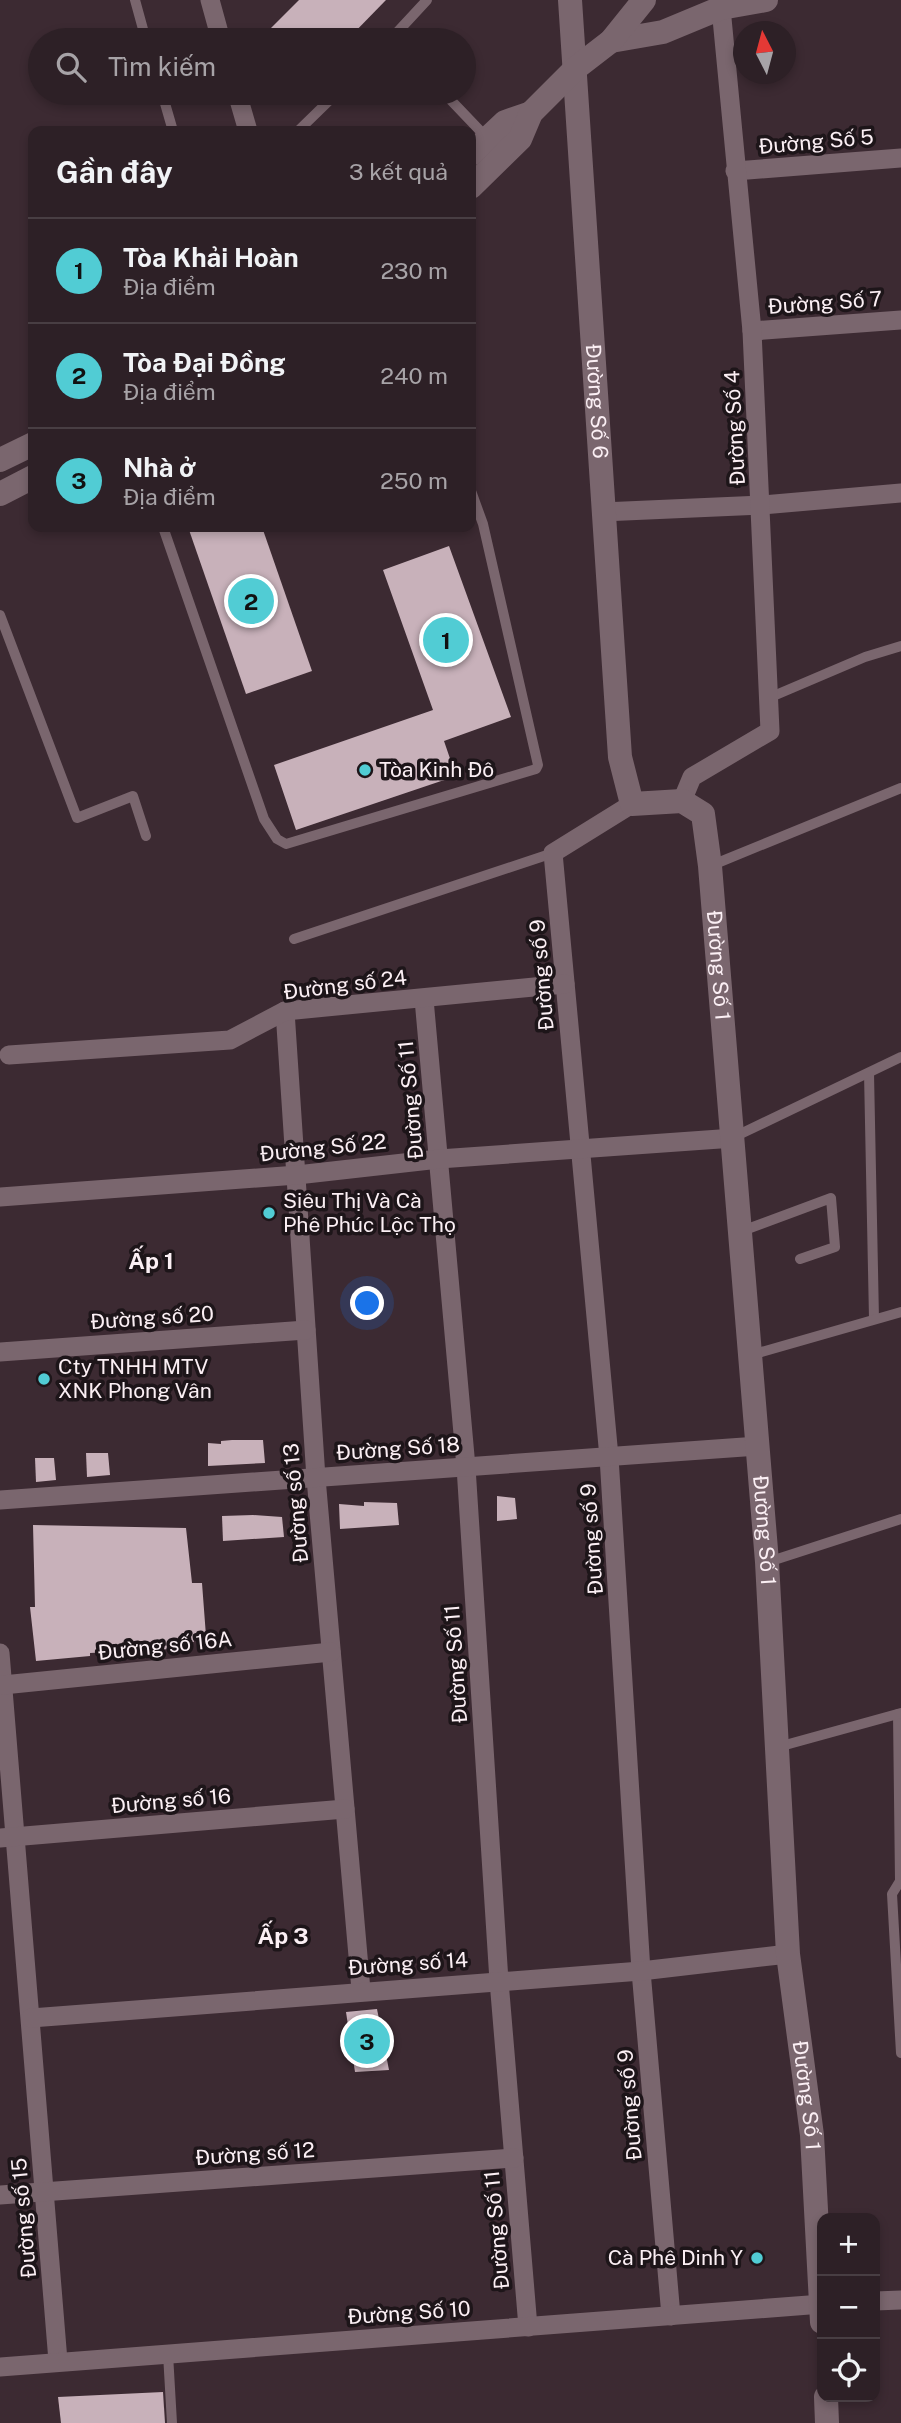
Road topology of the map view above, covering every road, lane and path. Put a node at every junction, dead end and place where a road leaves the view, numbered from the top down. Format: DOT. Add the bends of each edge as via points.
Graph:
graph roads {
  1 [pos="135,0"];
  2 [pos="210,0"];
  3 [pos="427,0"];
  4 [pos="570,0"];
  5 [pos="644,0"];
  6 [pos="766,0"];
  7 [pos="722,8"];
  8 [pos="143,28"];
  9 [pos="218,28"];
  10 [pos="402,28"];
  11 [pos="611,41"];
  12 [pos="576,68"];
  13 [pos="165,105"];
  14 [pos="240,105"];
  15 [pos="325,105"];
  16 [pos="452,105"];
  17 [pos="531,113"];
  18 [pos="172,126"];
  19 [pos="247,126"];
  20 [pos="303,126"];
  21 [pos="466,126"];
  22 [pos="479,146"];
  23 [pos="901,158"];
  24 [pos="735,171"];
  25 [pos="476,182"];
  26 [pos="901,320"];
  27 [pos="752,331"];
  28 [pos="28,446"];
  29 [pos="0,460"];
  30 [pos="28,480"];
  31 [pos="0,494"];
  32 [pos="901,494"];
  33 [pos="476,505"];
  34 [pos="762,505"];
  35 [pos="602,512"];
  36 [pos="165,532"];
  37 [pos="0,615"];
  38 [pos="901,646"];
  39 [pos="771,697"];
  40 [pos="901,788"];
  41 [pos="682,801"];
  42 [pos="632,804"];
  43 [pos="146,836"];
  44 [pos="553,853"];
  45 [pos="710,866"];
  46 [pos="294,939"];
  47 [pos="565,984"];
  48 [pos="424,999"];
  49 [pos="285,1011"];
  50 [pos="9,1055"];
  51 [pos="901,1057"];
  52 [pos="869,1073"];
  53 [pos="734,1138"];
  54 [pos="580,1147"];
  55 [pos="439,1159"];
  56 [pos="297,1175"];
  57 [pos="0,1197"];
  58 [pos="741,1232"];
  59 [pos="800,1259"];
  60 [pos="901,1312"];
  61 [pos="874,1319"];
  62 [pos="306,1330"];
  63 [pos="0,1352"];
  64 [pos="751,1355"];
  65 [pos="758,1446"];
  66 [pos="610,1457"];
  67 [pos="466,1467"];
  68 [pos="316,1478"];
  69 [pos="0,1500"];
  70 [pos="901,1519"];
  71 [pos="767,1562"];
  72 [pos="331,1652"];
  73 [pos="0,1653"];
  74 [pos="3,1685"];
  75 [pos="899,1714"];
  76 [pos="777,1747"];
  77 [pos="345,1809"];
  78 [pos="8,1838"];
  79 [pos="788,1954"];
  80 [pos="641,1971"];
  81 [pos="499,1981"];
  82 [pos="361,1990"];
  83 [pos="31,2018"];
  84 [pos="901,2053"];
  85 [pos="514,2158"];
  86 [pos="45,2192"];
  87 [pos="0,2195"];
  88 [pos="820,2276"];
  89 [pos="901,2300"];
  90 [pos="880,2301"];
  91 [pos="817,2304"];
  92 [pos="671,2316"];
  93 [pos="528,2327"];
  94 [pos="168,2353"];
  95 [pos="58,2361"];
  96 [pos="0,2367"];
  97 [pos="826,2402"];
  98 [pos="173,2423"];
  99 [pos="827,2423"];
  1 -- 8 [label="lane"];
  2 -- 9 [label="street"];
  3 -- 10 [label="lane"];
  4 -- 12 [label="street, Đường Số 6"];
  5 -- 11 [label="street"];
  6 -- 7 [label="street"];
  7 -- 11 [label="street" via="663,32"];
  7 -- 24 [label="street, Đường Số 4"];
  11 -- 12 [label="street"];
  12 -- 17 [label="street"];
  12 -- 35 [label="street, Đường Số 6"];
  13 -- 18 [label="lane"];
  14 -- 19 [label="street"];
  15 -- 20 [label="lane"];
  16 -- 21 [label="lane"];
  17 -- 22 [label="street" via="505,122"];
  17 -- 25 [label="street" via="520,139"];
  23 -- 24 [label="street, Đường Số 5"];
  24 -- 27 [label="street, Đường Số 4"];
  26 -- 27 [label="street, Đường Số 7"];
  27 -- 34 [label="street, Đường Số 4"];
  28 -- 29 [label="street"];
  30 -- 31 [label="street"];
  32 -- 34 [label="street"];
  33 -- 36 [label="lane" via="536,769 286,844 264,819"];
  34 -- 35 [label="street"];
  34 -- 39 [label="street, Đường Số 4"];
  35 -- 42 [label="street, Đường Số 6" via="620,757"];
  37 -- 43 [label="lane" via="77,818 133,796"];
  38 -- 39 [label="lane"];
  39 -- 41 [label="street, Đường Số 4" via="769,731 692,777"];
  40 -- 45 [label="lane"];
  41 -- 42 [label="street"];
  41 -- 45 [label="street, Đường Số 1" via="703,814"];
  42 -- 44 [label="street"];
  44 -- 46 [label="lane"];
  44 -- 47 [label="street, Đường số 9"];
  45 -- 53 [label="street, Đường Số 1"];
  47 -- 48 [label="street, Đường số 24"];
  47 -- 54 [label="street, Đường số 9"];
  48 -- 49 [label="street, Đường số 24"];
  48 -- 55 [label="street, Đường Số 11"];
  49 -- 50 [label="street, Đường số 24" via="230,1040"];
  49 -- 56 [label="street, Đường số 13"];
  51 -- 52 [label="lane"];
  52 -- 53 [label="lane"];
  52 -- 61 [label="lane"];
  53 -- 54 [label="street, Đường Số 22"];
  53 -- 58 [label="street, Đường Số 1"];
  54 -- 55 [label="street, Đường Số 22"];
  54 -- 66 [label="street, Đường số 9"];
  55 -- 56 [label="street, Đường Số 22"];
  55 -- 67 [label="street, Đường Số 11"];
  56 -- 57 [label="street, Đường Số 22"];
  56 -- 62 [label="street, Đường số 13"];
  58 -- 59 [label="lane" via="831,1198 835,1247"];
  58 -- 64 [label="street, Đường Số 1"];
  60 -- 61 [label="lane"];
  61 -- 64 [label="lane"];
  62 -- 63 [label="street, Đường số 20"];
  62 -- 68 [label="street, Đường số 13"];
  64 -- 65 [label="street, Đường Số 1"];
  65 -- 66 [label="street, Đường Số 18"];
  65 -- 71 [label="street, Đường Số 1"];
  66 -- 67 [label="street, Đường Số 18"];
  66 -- 80 [label="street, Đường số 9"];
  67 -- 68 [label="street, Đường Số 18"];
  67 -- 81 [label="street, Đường Số 11"];
  68 -- 69 [label="street, Đường Số 18"];
  68 -- 72 [label="street, Đường số 13"];
  70 -- 71 [label="lane"];
  71 -- 76 [label="street, Đường Số 1"];
  72 -- 74 [label="street, Đường số 16A"];
  72 -- 77 [label="street, Đường số 13"];
  73 -- 74 [label="street, Đường số 15"];
  74 -- 78 [label="street, Đường số 15"];
  75 -- 76 [label="lane"];
  75 -- 84 [label="lane" via="900,1881 892,1894"];
  76 -- 79 [label="street, Đường Số 1"];
  77 -- 78 [label="street, Đường số 16"];
  77 -- 82 [label="street, Đường số 13"];
  78 -- 83 [label="street, Đường số 15"];
  79 -- 80 [label="street, Đường số 14"];
  79 -- 88 [label="street, Đường Số 1" via="812,2135"];
  80 -- 81 [label="street, Đường số 14"];
  80 -- 92 [label="street, Đường số 9"];
  81 -- 82 [label="street, Đường số 14"];
  81 -- 85 [label="street, Đường Số 11"];
  82 -- 83 [label="street, Đường số 14"];
  83 -- 86 [label="street, Đường số 15"];
  85 -- 86 [label="street, Đường số 12"];
  85 -- 93 [label="street, Đường Số 11"];
  86 -- 87 [label="street, Đường số 12"];
  86 -- 95 [label="street, Đường số 15"];
  89 -- 90 [label="street"];
  91 -- 92 [label="street, Đường Số 10"];
  92 -- 93 [label="street, Đường Số 10"];
  93 -- 94 [label="street, Đường Số 10"];
  94 -- 95 [label="street, Đường Số 10"];
  94 -- 98 [label="lane"];
  95 -- 96 [label="street, Đường Số 10"];
  97 -- 99 [label="street"];
}
